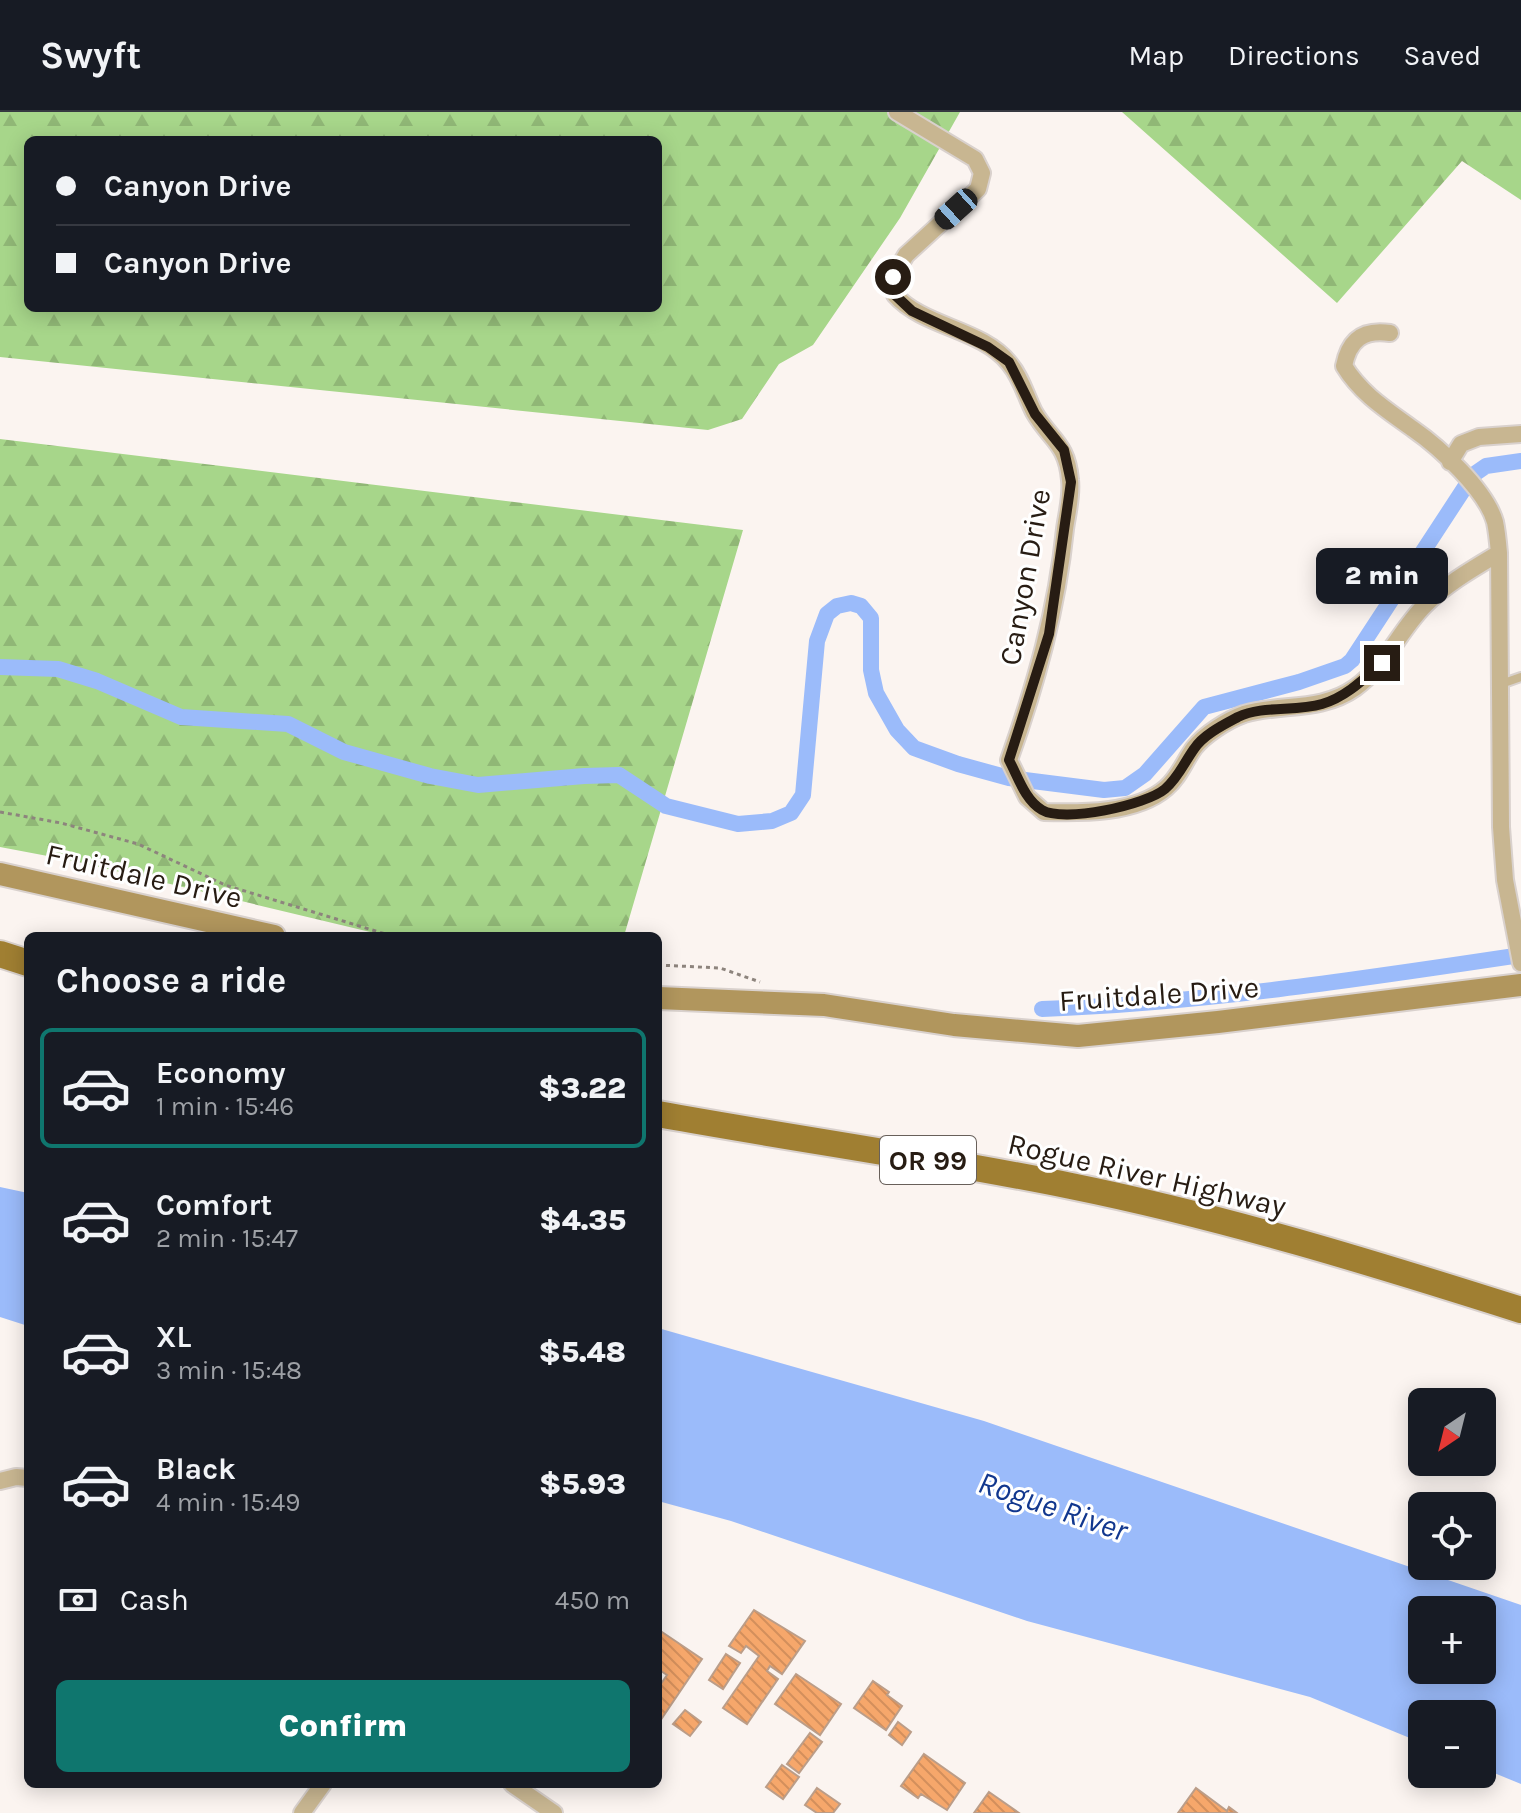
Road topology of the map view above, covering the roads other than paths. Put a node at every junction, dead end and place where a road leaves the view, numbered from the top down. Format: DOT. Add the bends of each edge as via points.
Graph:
graph roads {
  1 [pos="897,112"];
  2 [pos="1390,333"];
  3 [pos="1521,434"];
  4 [pos="1450,462"];
  5 [pos="1499,553"];
  6 [pos="1521,677"];
  7 [pos="1501,684"];
  8 [pos="0,874"];
  9 [pos="256,932"];
  10 [pos="0,954"];
  11 [pos="24,962"];
  12 [pos="1521,963"];
  13 [pos="1521,985"];
  14 [pos="662,998"];
  15 [pos="662,1115"];
  16 [pos="1521,1310"];
  17 [pos="24,1478"];
  18 [pos="0,1481"];
  19 [pos="320,1788"];
  20 [pos="516,1788"];
  21 [pos="534,1807"];
  22 [pos="302,1813"];
  23 [pos="554,1813"];
  1 -- 5 [label="street, Canyon Drive" via="975,159 982,173 978,189 906,255 893,277 895,295 912,311 1009,362 1035,414 1064,450 1071,482 1049,634 1009,760 1027,797 1044,812 1090,814 1148,800 1167,788 1195,747 1222,725 1244,714 1322,704 1354,689 1382,663 1424,605"];
  2 -- 4 [label="street" via="1361,336 1347,349 1344,366 1356,386"];
  3 -- 4 [label="street" via="1461,444"];
  4 -- 5 [label="street" via="1494,519"];
  5 -- 7 [label="street"];
  6 -- 7 [label="lane"];
  7 -- 12 [label="street" via="1501,827"];
  8 -- 9 [label="street, Fruitdale Drive"];
  10 -- 11 [label="main road"];
  13 -- 14 [label="street, Fruitdale Drive" via="1078,1036 954,1025 824,1005"];
  15 -- 16 [label="main road, Rogue River Highway / OR 99" via="1071,1186 1357,1258"];
  17 -- 18 [label="street"];
  19 -- 22 [label="street"];
  20 -- 21 [label="street"];
  21 -- 23 [label="street"];
}
